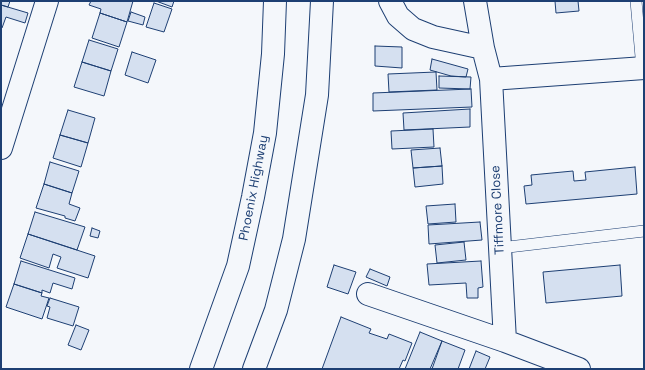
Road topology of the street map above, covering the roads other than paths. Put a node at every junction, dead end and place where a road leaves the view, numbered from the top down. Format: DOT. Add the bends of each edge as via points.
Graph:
graph roads {
  1 [pos="47,1"];
  2 [pos="275,1"];
  3 [pos="322,1"];
  4 [pos="390,1"];
  5 [pos="475,1"];
  6 [pos="636,1"];
  7 [pos="484,48"];
  8 [pos="643,68"];
  9 [pos="491,79"];
  10 [pos="1,148"];
  11 [pos="644,230"];
  12 [pos="500,248"];
  13 [pos="368,294"];
  14 [pos="505,341"];
  15 [pos="201,369"];
  16 [pos="254,369"];
  17 [pos="579,369"];
  1 -- 10 [label="street"];
  2 -- 15 [label="street, Phoenix Highway" via="273,54 265,133 253,197 238,266"];
  3 -- 16 [label="street" via="317,95 294,239 276,310"];
  4 -- 7 [label="street" via="398,16 413,29 433,37"];
  5 -- 7 [label="street, Tiffmore Close"];
  6 -- 8 [label="lane"];
  7 -- 9 [label="street, Tiffmore Close"];
  8 -- 9 [label="street"];
  9 -- 12 [label="street, Tiffmore Close"];
  11 -- 12 [label="lane"];
  12 -- 14 [label="street, Tiffmore Close"];
  13 -- 14 [label="street"];
  14 -- 17 [label="street"];
}
